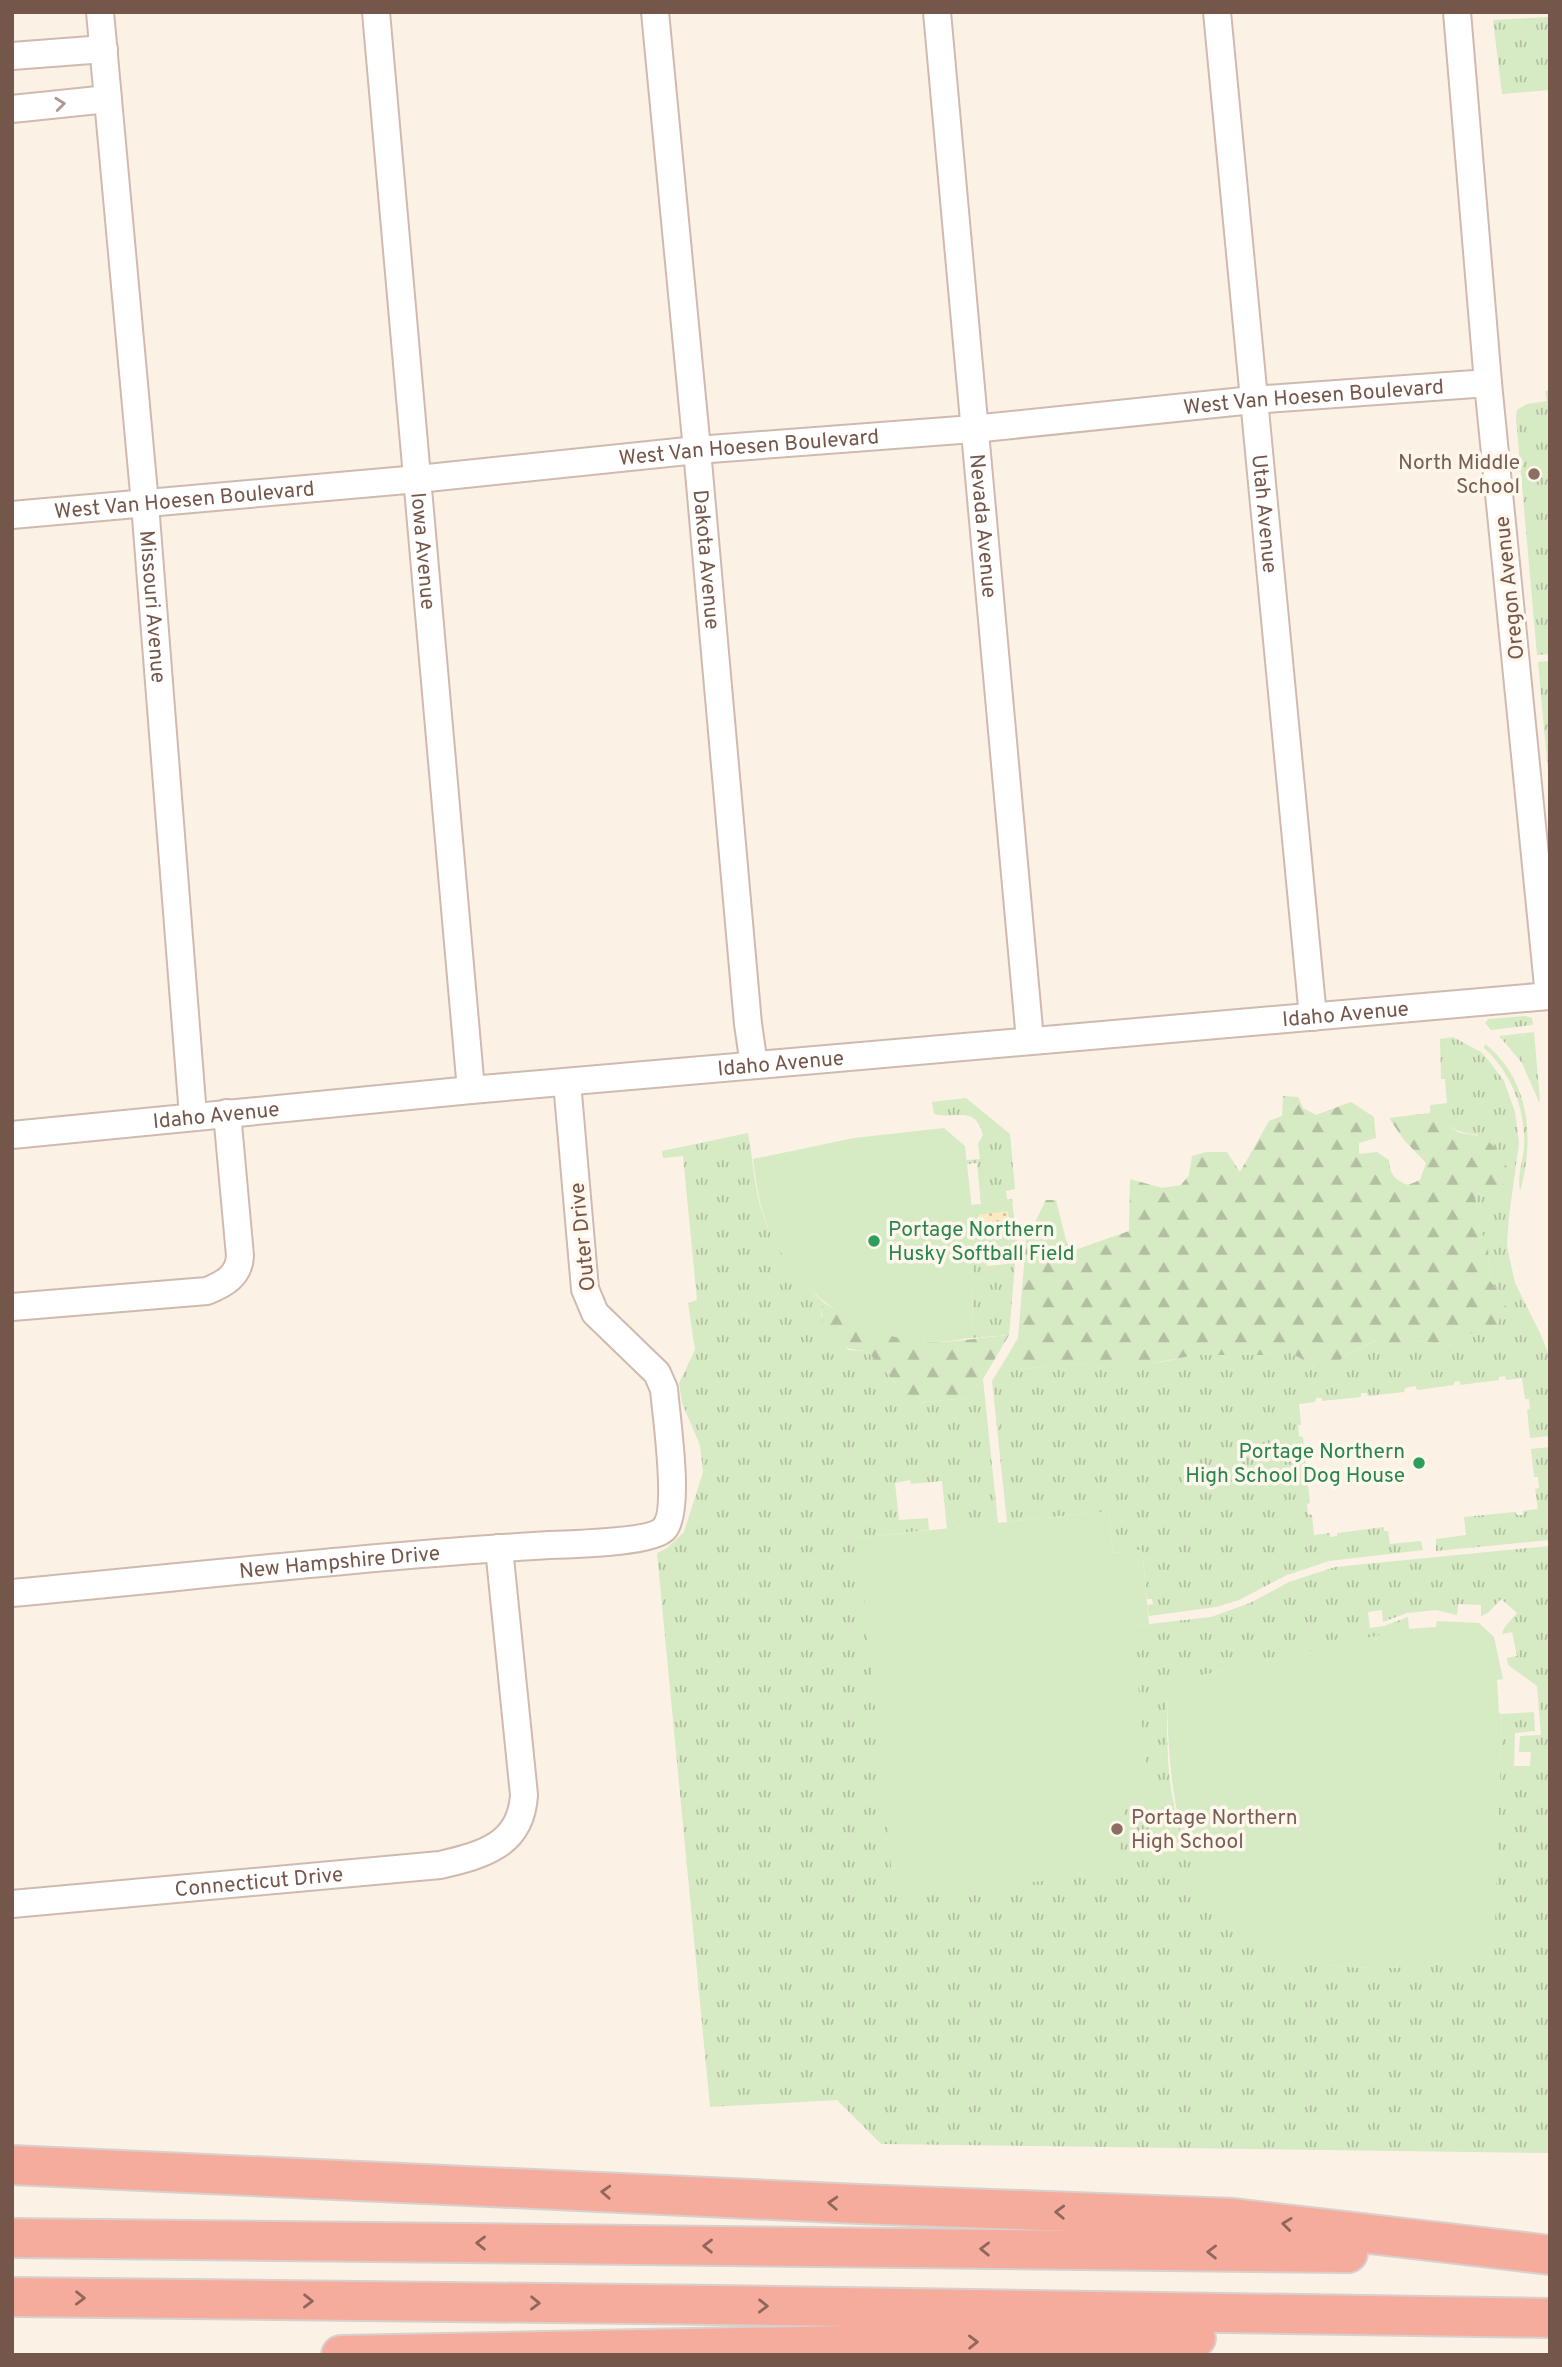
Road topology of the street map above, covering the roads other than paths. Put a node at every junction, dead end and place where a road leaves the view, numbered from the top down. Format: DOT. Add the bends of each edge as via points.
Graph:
graph roads {
  1 [pos="100,12"];
  2 [pos="376,12"];
  3 [pos="655,12"];
  4 [pos="937,12"];
  5 [pos="1217,12"];
  6 [pos="1457,12"];
  7 [pos="104,49"];
  8 [pos="12,56"];
  9 [pos="108,99"];
  10 [pos="12,109"];
  11 [pos="1488,383"];
  12 [pos="1253,400"];
  13 [pos="973,429"];
  14 [pos="697,450"];
  15 [pos="418,479"];
  16 [pos="145,504"];
  17 [pos="12,515"];
  18 [pos="1549,996"];
  19 [pos="1313,1017"];
  20 [pos="1030,1040"];
  21 [pos="754,1065"];
  22 [pos="567,1082"];
  23 [pos="471,1090"];
  24 [pos="227,1113"];
  25 [pos="193,1116"];
  26 [pos="12,1135"];
  27 [pos="12,1307"];
  28 [pos="665,1529"];
  29 [pos="499,1548"];
  30 [pos="12,1593"];
  31 [pos="12,1904"];
  32 [pos="12,2165"];
  33 [pos="12,2238"];
  34 [pos="1550,2255"];
  35 [pos="12,2297"];
  36 [pos="1534,2318"];
  37 [pos="341,2355"];
  1 -- 7 [label="street, Missouri Avenue"];
  2 -- 15 [label="street, Iowa Avenue"];
  3 -- 14 [label="street, Dakota Avenue"];
  4 -- 13 [label="street, Nevada Avenue"];
  5 -- 12 [label="street, Utah Avenue"];
  6 -- 11 [label="street, Oregon Avenue"];
  7 -- 8 [label="street"];
  7 -- 9 [label="street, Missouri Avenue"];
  10 -- 9 [label="street, one-way"];
  9 -- 16 [label="street, Missouri Avenue"];
  11 -- 12 [label="street, West Van Hoesen Boulevard"];
  11 -- 18 [label="street, Oregon Avenue"];
  12 -- 13 [label="street, West Van Hoesen Boulevard"];
  12 -- 19 [label="street, Utah Avenue"];
  13 -- 14 [label="street, West Van Hoesen Boulevard"];
  13 -- 20 [label="street, Nevada Avenue"];
  14 -- 15 [label="street, West Van Hoesen Boulevard"];
  14 -- 21 [label="street, Dakota Avenue"];
  15 -- 16 [label="street, West Van Hoesen Boulevard"];
  15 -- 23 [label="street, Iowa Avenue"];
  16 -- 17 [label="street, West Van Hoesen Boulevard"];
  16 -- 25 [label="street, Missouri Avenue"];
  18 -- 19 [label="street, Idaho Avenue"];
  19 -- 20 [label="street, Idaho Avenue"];
  20 -- 21 [label="street, Idaho Avenue"];
  21 -- 22 [label="street, Idaho Avenue"];
  22 -- 23 [label="street, Idaho Avenue"];
  22 -- 28 [label="street, Outer Drive" via="589,1303 657,1373 664,1389 673,1496 672,1516"];
  23 -- 24 [label="street, Idaho Avenue"];
  24 -- 25 [label="street, Idaho Avenue"];
  24 -- 27 [label="street" via="240,1265 233,1276 208,1292"];
  25 -- 26 [label="street, Idaho Avenue"];
  28 -- 29 [label="street, New Hampshire Drive" via="636,1539"];
  29 -- 30 [label="street, New Hampshire Drive"];
  29 -- 31 [label="street, Connecticut Drive" via="524,1795 523,1814 510,1835 470,1858 440,1865"];
  34 -- 32 [label="highway, one-way" via="1233,2218"];
  34 -- 33 [label="highway, one-way"];
  35 -- 36 [label="highway, one-way"];
  37 -- 36 [label="highway, one-way" via="1236,2337"];
}
